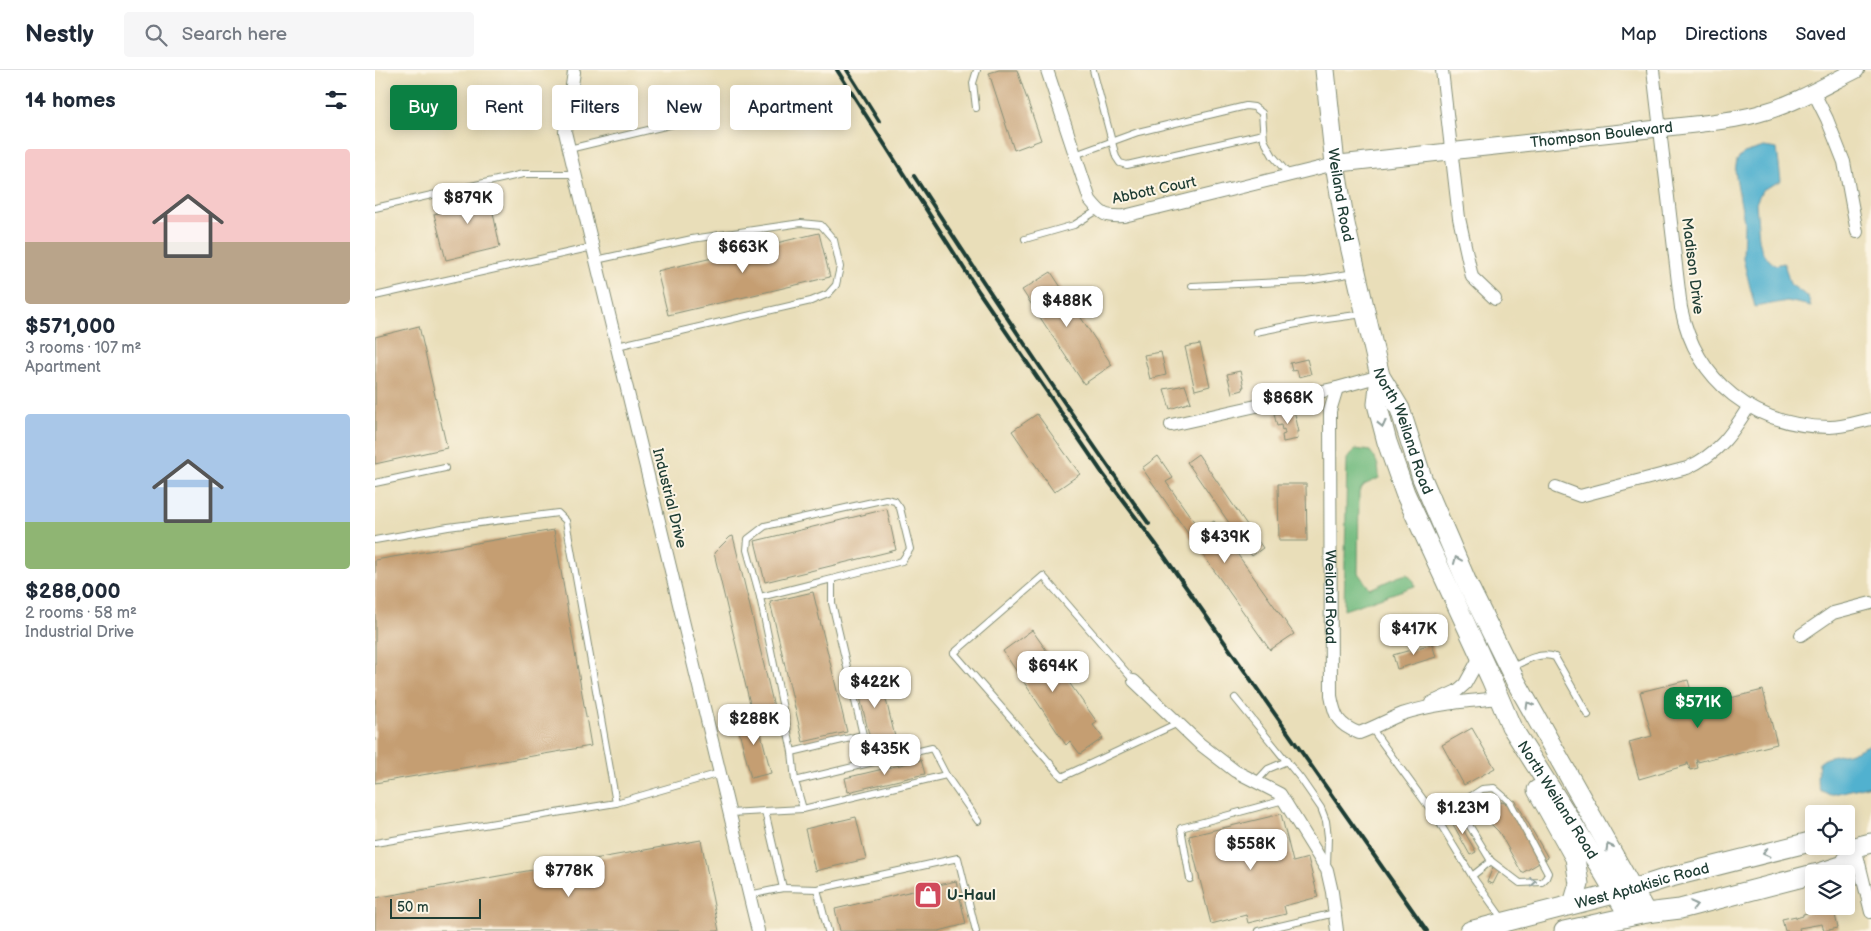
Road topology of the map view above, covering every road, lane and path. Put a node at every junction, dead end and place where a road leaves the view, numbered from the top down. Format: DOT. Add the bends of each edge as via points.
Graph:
graph roads {
  1 [pos="977,70"];
  2 [pos="1047,70"];
  3 [pos="1093,70"];
  4 [pos="1325,70"];
  5 [pos="1442,70"];
  6 [pos="1653,70"];
  7 [pos="1856,70"];
  8 [pos="574,72"];
  9 [pos="1813,91"];
  10 [pos="976,108"];
  11 [pos="1659,129"];
  12 [pos="648,130"];
  13 [pos="1263,134"];
  14 [pos="1111,142"];
  15 [pos="569,149"];
  16 [pos="1451,152"];
  17 [pos="1075,155"];
  18 [pos="1335,164"];
  19 [pos="575,174"];
  20 [pos="1289,175"];
  21 [pos="375,208"];
  22 [pos="1098,210"];
  23 [pos="1857,232"];
  24 [pos="1025,239"];
  25 [pos="595,254"];
  26 [pos="1355,272"];
  27 [pos="1192,286"];
  28 [pos="375,296"];
  29 [pos="1495,299"];
  30 [pos="1365,314"];
  31 [pos="1256,332"];
  32 [pos="617,346"];
  33 [pos="1380,376"];
  34 [pos="1337,388"];
  35 [pos="1749,406"];
  36 [pos="1871,419"];
  37 [pos="1171,425"];
  38 [pos="445,468"];
  39 [pos="375,483"];
  40 [pos="1556,487"];
  41 [pos="375,540"];
  42 [pos="832,579"];
  43 [pos="760,597"];
  44 [pos="1871,603"];
  45 [pos="1801,635"];
  46 [pos="1481,657"];
  47 [pos="1500,674"];
  48 [pos="1134,681"];
  49 [pos="1235,698"];
  50 [pos="1499,698"];
  51 [pos="1415,710"];
  52 [pos="1588,715"];
  53 [pos="1178,723"];
  54 [pos="1372,729"];
  55 [pos="792,752"];
  56 [pos="1287,761"];
  57 [pos="720,773"];
  58 [pos="946,775"];
  59 [pos="795,780"];
  60 [pos="1257,782"];
  61 [pos="1284,800"];
  62 [pos="616,803"];
  63 [pos="1457,805"];
  64 [pos="803,809"];
  65 [pos="765,811"];
  66 [pos="729,813"];
  67 [pos="1436,816"];
  68 [pos="978,821"];
  69 [pos="375,844"];
  70 [pos="1805,844"];
  71 [pos="1857,844"];
  72 [pos="1491,861"];
  73 [pos="1845,865"];
  74 [pos="1327,870"];
  75 [pos="1472,876"];
  76 [pos="1805,877"];
  77 [pos="1190,879"];
  78 [pos="783,888"];
  79 [pos="817,889"];
  80 [pos="1625,891"];
  81 [pos="749,895"];
  82 [pos="1573,904"];
  83 [pos="1871,912"];
  84 [pos="1335,913"];
  85 [pos="1638,915"];
  86 [pos="1505,922"];
  87 [pos="758,931"];
  88 [pos="828,931"];
  89 [pos="975,931"];
  90 [pos="1259,931"];
  91 [pos="1337,931"];
  92 [pos="1470,931"];
  93 [pos="1564,931"];
  1 -- 10 [label="lane" via="973,83"];
  2 -- 17 [label="street, Abbott Court"];
  3 -- 14 [label="lane"];
  4 -- 18 [label="main road, Weiland Road"];
  5 -- 16 [label="street"];
  6 -- 11 [label="street, Madison Drive"];
  7 -- 9 [label="street, Thompson Boulevard"];
  8 -- 15 [label="street, Industrial Drive" via="565,132"];
  9 -- 11 [label="street, Thompson Boulevard" via="1765,112"];
  9 -- 23 [label="street" via="1844,162"];
  11 -- 16 [label="street, Thompson Boulevard"];
  11 -- 35 [label="street, Madison Drive" via="1685,326 1699,356 1719,383"];
  12 -- 15 [label="lane"];
  13 -- 14 [label="lane" via="1127,165 1120,163"];
  13 -- 14 [label="lane" via="1262,113 1246,106 1138,132"];
  13 -- 20 [label="lane" via="1273,156"];
  14 -- 17 [label="lane"];
  15 -- 19 [label="street, Industrial Drive"];
  16 -- 18 [label="street, Thompson Boulevard"];
  16 -- 29 [label="street" via="1459,218 1471,276"];
  17 -- 22 [label="street, Abbott Court" via="1090,200"];
  18 -- 20 [label="street, Abbott Court"];
  18 -- 26 [label="main road, Weiland Road"];
  19 -- 21 [label="lane" via="523,174"];
  19 -- 25 [label="street, Industrial Drive"];
  20 -- 22 [label="street, Abbott Court" via="1124,216 1111,217"];
  22 -- 24 [label="lane" via="1074,225"];
  25 -- 28 [label="lane"];
  25 -- 32 [label="street, Industrial Drive"];
  25 -- 32 [label="lane" via="801,224 821,225 834,240 840,267 836,285 828,294 811,301"];
  26 -- 27 [label="lane" via="1307,281"];
  26 -- 30 [label="main road, Weiland Road"];
  30 -- 31 [label="lane"];
  30 -- 33 [label="main road, Weiland Road"];
  32 -- 57 [label="street, Industrial Drive"];
  33 -- 34 [label="street"];
  33 -- 46 [label="main road, North Weiland Road, one-way" via="1377,404 1405,493"];
  47 -- 33 [label="main road, North Weiland Road, one-way" via="1468,585 1422,478 1400,409"];
  34 -- 37 [label="street"];
  34 -- 54 [label="street, Weiland Road" via="1330,411 1331,696 1334,712 1341,724 1359,733"];
  35 -- 36 [label="street, Madison Drive" via="1779,421 1806,426 1831,427"];
  35 -- 40 [label="street" via="1717,450 1687,468 1580,496"];
  38 -- 39 [label="lane"];
  41 -- 62 [label="lane" via="557,513 566,520"];
  42 -- 43 [label="lane"];
  42 -- 43 [label="lane" via="902,561 907,556 910,549 900,508 895,501 885,499 765,526 755,533 748,539 747,550"];
  42 -- 55 [label="lane" via="835,620 863,735"];
  43 -- 55 [label="lane"];
  44 -- 45 [label="street" via="1833,613"];
  46 -- 47 [label="main road, North Weiland Road"];
  46 -- 51 [label="street, Weiland Road" via="1457,691"];
  47 -- 50 [label="main road, North Weiland Road"];
  47 -- 52 [label="lane" via="1526,659 1548,654 1555,657"];
  80 -- 47 [label="main road, North Weiland Road, one-way"];
  48 -- 53 [label="street"];
  48 -- 53 [label="lane" via="1043,576 954,653 1061,777"];
  49 -- 56 [label="lane"];
  50 -- 51 [label="street, Weiland Road"];
  50 -- 80 [label="main road, North Weiland Road" via="1511,726"];
  50 -- 82 [label="main road" via="1502,724 1575,858 1579,884"];
  51 -- 54 [label="street, Weiland Road"];
  53 -- 60 [label="street" via="1235,771"];
  54 -- 67 [label="lane"];
  55 -- 59 [label="lane"];
  56 -- 60 [label="lane" via="1268,770"];
  56 -- 74 [label="lane" via="1321,808 1326,821"];
  57 -- 62 [label="lane"];
  57 -- 66 [label="street, Industrial Drive"];
  58 -- 59 [label="lane" via="933,748"];
  58 -- 64 [label="lane"];
  58 -- 68 [label="lane"];
  59 -- 64 [label="lane"];
  60 -- 61 [label="street" via="1280,794"];
  61 -- 74 [label="street"];
  61 -- 77 [label="lane" via="1181,828"];
  62 -- 69 [label="lane"];
  63 -- 67 [label="lane"];
  63 -- 72 [label="lane"];
  72 -- 63 [label="lane, one-way" via="1520,883 1542,882 1548,873 1510,802 1493,788 1482,789"];
  64 -- 65 [label="lane"];
  65 -- 66 [label="lane"];
  65 -- 78 [label="lane"];
  66 -- 81 [label="street, Industrial Drive"];
  67 -- 75 [label="lane"];
  70 -- 80 [label="main road, West Aptakisic Road, one-way"];
  71 -- 73 [label="main road, West Aptakisic Road"];
  71 -- 83 [label="street"];
  72 -- 75 [label="lane"];
  74 -- 84 [label="street"];
  75 -- 86 [label="lane"];
  85 -- 76 [label="main road, West Aptakisic Road, one-way" via="1679,909"];
  78 -- 79 [label="lane"];
  78 -- 81 [label="lane"];
  79 -- 88 [label="lane"];
  79 -- 89 [label="lane" via="958,858"];
  80 -- 82 [label="main road, West Aptakisic Road"];
  80 -- 85 [label="main road, North Weiland Road"];
  81 -- 87 [label="street, Industrial Drive"];
  82 -- 86 [label="main road, West Aptakisic Road"];
  84 -- 90 [label="lane"];
  84 -- 91 [label="street"];
  85 -- 93 [label="main road, West Aptakisic Road"];
  86 -- 92 [label="main road, West Aptakisic Road"];
}
